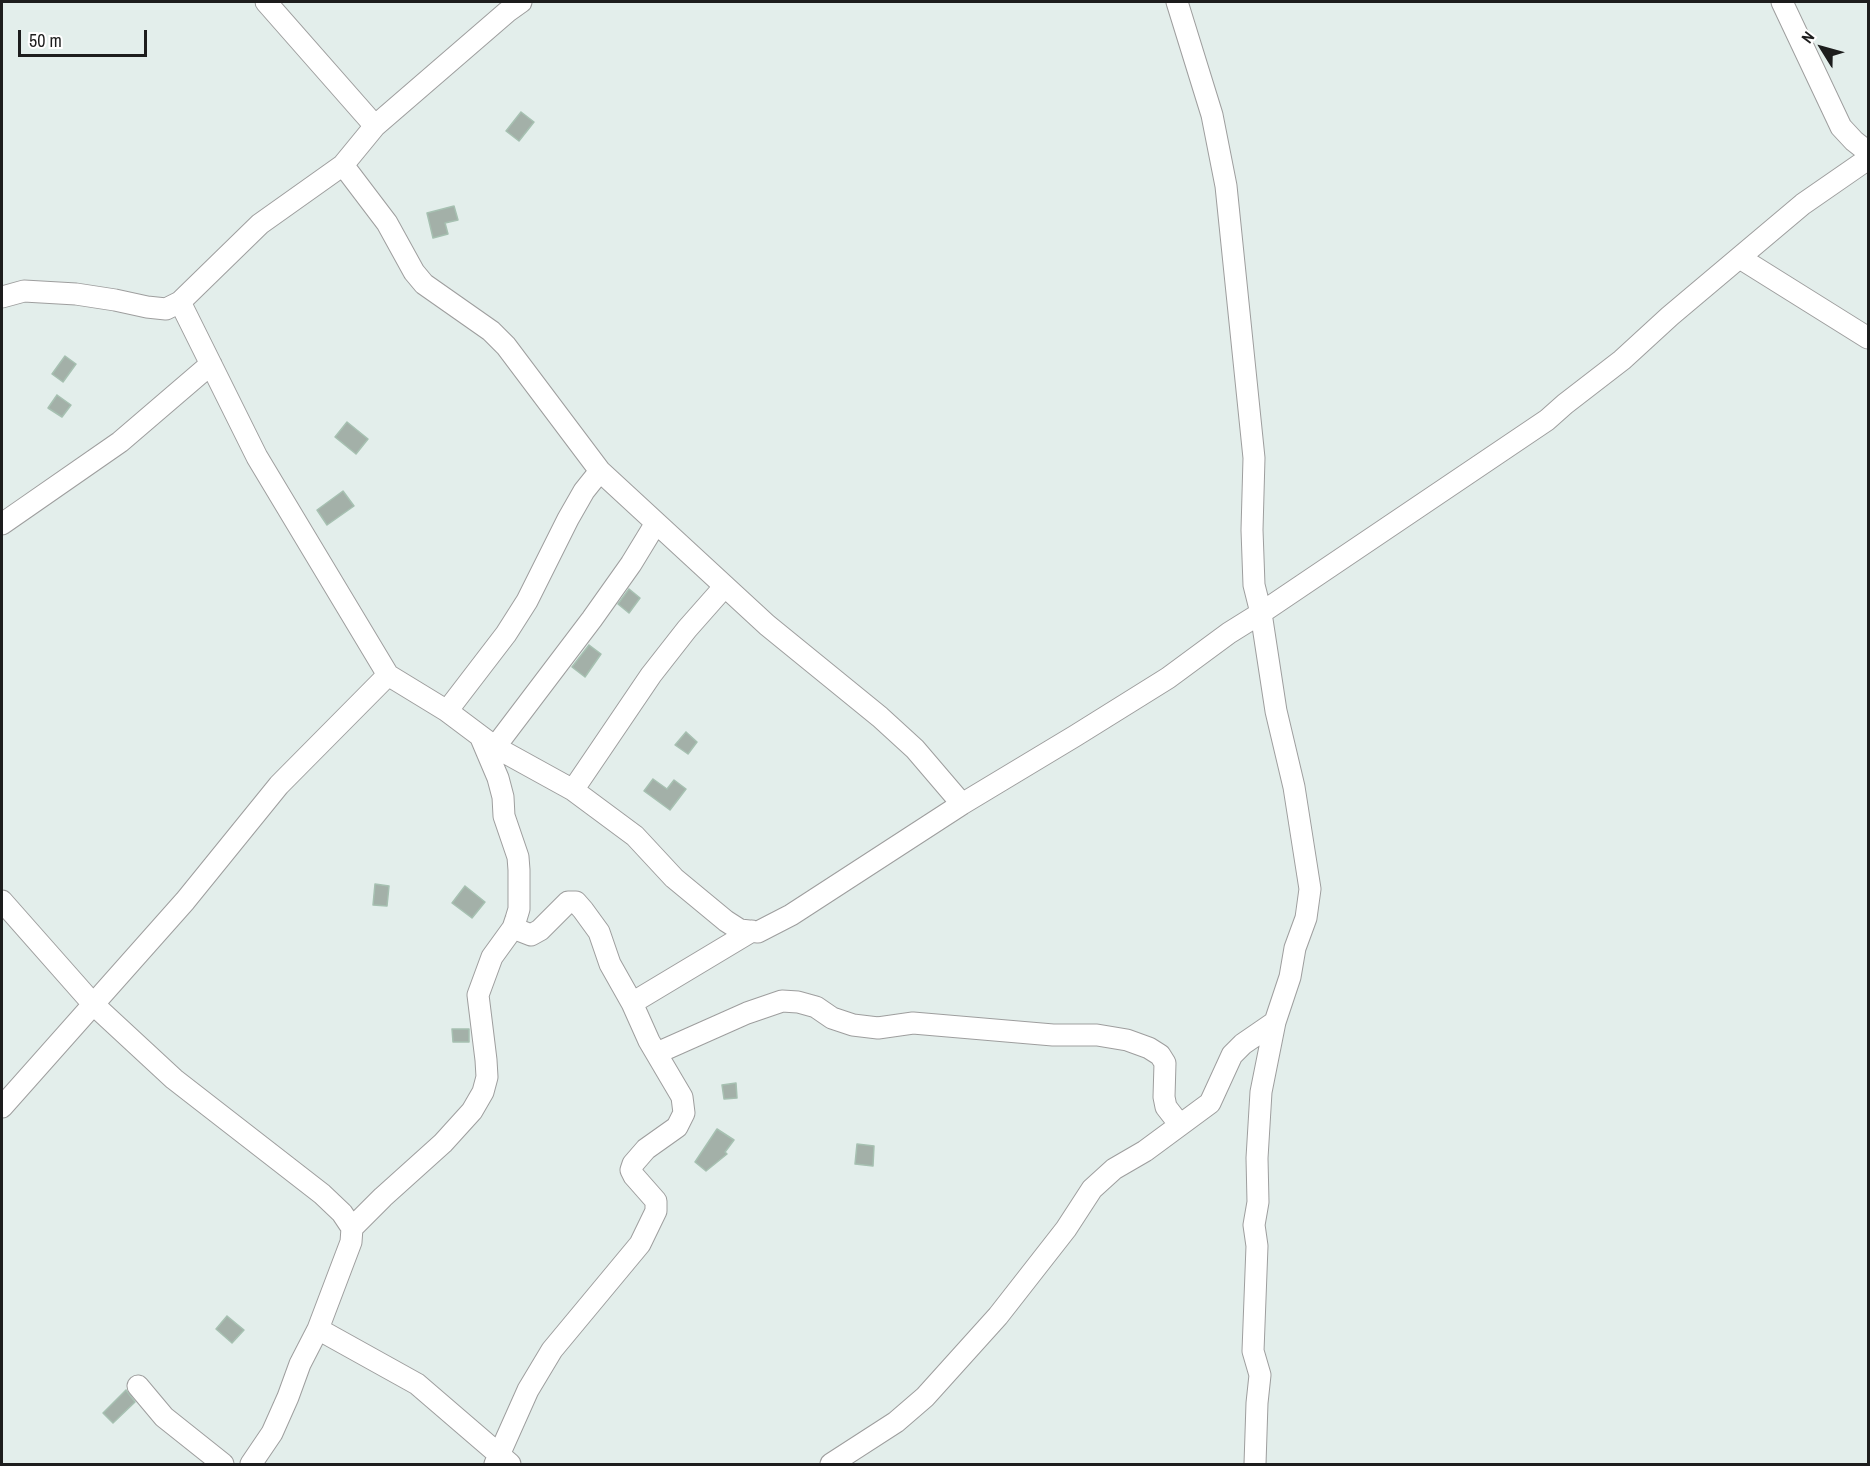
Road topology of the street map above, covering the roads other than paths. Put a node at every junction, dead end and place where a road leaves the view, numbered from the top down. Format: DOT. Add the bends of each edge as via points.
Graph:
graph roads {
  1 [pos="266,2"];
  2 [pos="522,2"];
  3 [pos="1177,2"];
  4 [pos="1782,2"];
  5 [pos="375,126"];
  6 [pos="1869,152"];
  7 [pos="1869,159"];
  8 [pos="343,165"];
  9 [pos="1740,258"];
  10 [pos="2,297"];
  11 [pos="180,302"];
  12 [pos="1869,338"];
  13 [pos="212,364"];
  14 [pos="600,471"];
  15 [pos="656,523"];
  16 [pos="2,524"];
  17 [pos="725,586"];
  18 [pos="1261,613"];
  19 [pos="388,675"];
  20 [pos="447,711"];
  21 [pos="488,742"];
  22 [pos="573,790"];
  23 [pos="962,804"];
  24 [pos="2,901"];
  25 [pos="513,928"];
  26 [pos="752,931"];
  27 [pos="632,1003"];
  28 [pos="93,1004"];
  29 [pos="1275,1022"];
  30 [pos="657,1053"];
  31 [pos="2,1107"];
  32 [pos="1180,1125"];
  33 [pos="352,1228"];
  34 [pos="318,1329"];
  35 [pos="138,1386"];
  36 [pos="502,1461"];
  37 [pos="223,1464"];
  38 [pos="251,1464"];
  39 [pos="831,1464"];
  40 [pos="1255,1464"];
  1 -- 5 [label="street"];
  2 -- 5 [label="street"];
  3 -- 18 [label="street" via="1212,115 1226,186 1254,458 1254,585"];
  4 -- 6 [label="street" via="1841,127"];
  5 -- 8 [label="street"];
  7 -- 9 [label="street" via="1803,204"];
  8 -- 11 [label="street" via="260,225"];
  8 -- 14 [label="street" via="387,223 423,284 491,331 506,346"];
  9 -- 12 [label="street"];
  9 -- 18 [label="street" via="1547,420"];
  10 -- 11 [label="street" via="24,291 76,294 166,309"];
  11 -- 13 [label="street"];
  13 -- 16 [label="street" via="120,442"];
  13 -- 19 [label="street" via="257,456"];
  14 -- 15 [label="street"];
  14 -- 20 [label="street" via="584,491 506,634"];
  15 -- 17 [label="street"];
  15 -- 21 [label="street" via="592,619"];
  17 -- 22 [label="street" via="651,675"];
  17 -- 23 [label="street" via="915,749"];
  18 -- 23 [label="street" via="1168,678"];
  18 -- 29 [label="street" via="1310,889 1306,918"];
  19 -- 20 [label="street"];
  19 -- 28 [label="street" via="279,784 185,901"];
  20 -- 21 [label="street"];
  21 -- 22 [label="street"];
  21 -- 25 [label="street" via="506,824 518,857 519,909"];
  22 -- 26 [label="street" via="635,836 709,908 740,930"];
  23 -- 26 [label="street" via="791,915 758,932"];
  24 -- 28 [label="street"];
  25 -- 27 [label="street" via="536,934 567,902 576,902 591,919"];
  25 -- 33 [label="street" via="492,957 478,995 487,1077 483,1092 472,1111 443,1143"];
  26 -- 27 [label="street"];
  27 -- 30 [label="street"];
  28 -- 31 [label="street"];
  28 -- 33 [label="street" via="174,1079 322,1194"];
  29 -- 32 [label="street" via="1232,1055 1210,1103"];
  29 -- 40 [label="street" via="1261,1092 1257,1158 1253,1351 1260,1375"];
  30 -- 32 [label="street" via="782,1001 816,1006 832,1018 878,1028 913,1023 1097,1035 1127,1040 1160,1055 1165,1063 1166,1107"];
  30 -- 36 [label="street" via="682,1097 684,1113 677,1127 646,1149 631,1170 656,1201 656,1210 640,1244 552,1350 528,1390"];
  32 -- 39 [label="street" via="1114,1169 1092,1189 998,1316 925,1396 896,1422"];
  33 -- 34 [label="street" via="351,1242"];
  34 -- 36 [label="street" via="417,1384"];
  34 -- 38 [label="street" via="272,1433"];
  35 -- 37 [label="street" via="164,1417"];
}
